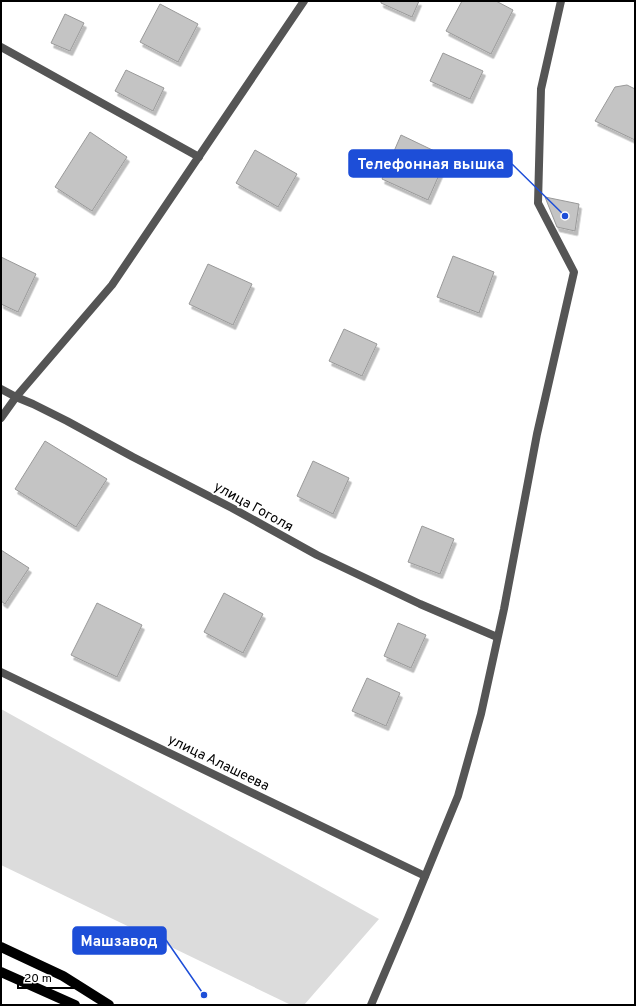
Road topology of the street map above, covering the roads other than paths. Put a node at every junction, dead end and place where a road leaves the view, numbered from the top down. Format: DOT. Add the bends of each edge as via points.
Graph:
graph roads {
  1 [pos="304,1"];
  2 [pos="561,1"];
  3 [pos="1,46"];
  4 [pos="199,157"];
  5 [pos="1,389"];
  6 [pos="16,397"];
  7 [pos="1,418"];
  8 [pos="498,637"];
  9 [pos="1,672"];
  10 [pos="426,876"];
  11 [pos="1,947"];
  12 [pos="1,972"];
  13 [pos="75,1005"];
  14 [pos="109,1005"];
  15 [pos="371,1005"];
  1 -- 4 [label="street"];
  2 -- 8 [label="street" via="541,89 538,203 574,272 537,434"];
  3 -- 4 [label="street"];
  4 -- 6 [label="street" via="112,285"];
  5 -- 6 [label="street, улица Гоголя"];
  6 -- 7 [label="street"];
  6 -- 8 [label="street, улица Гоголя" via="67,421 317,555 420,604"];
  8 -- 10 [label="street" via="481,714 458,796"];
  9 -- 10 [label="street, улица Алашеева"];
  10 -- 15 [label="street"];
  11 -- 14 [label="main road" via="63,976"];
  12 -- 13 [label="main road"];
}
